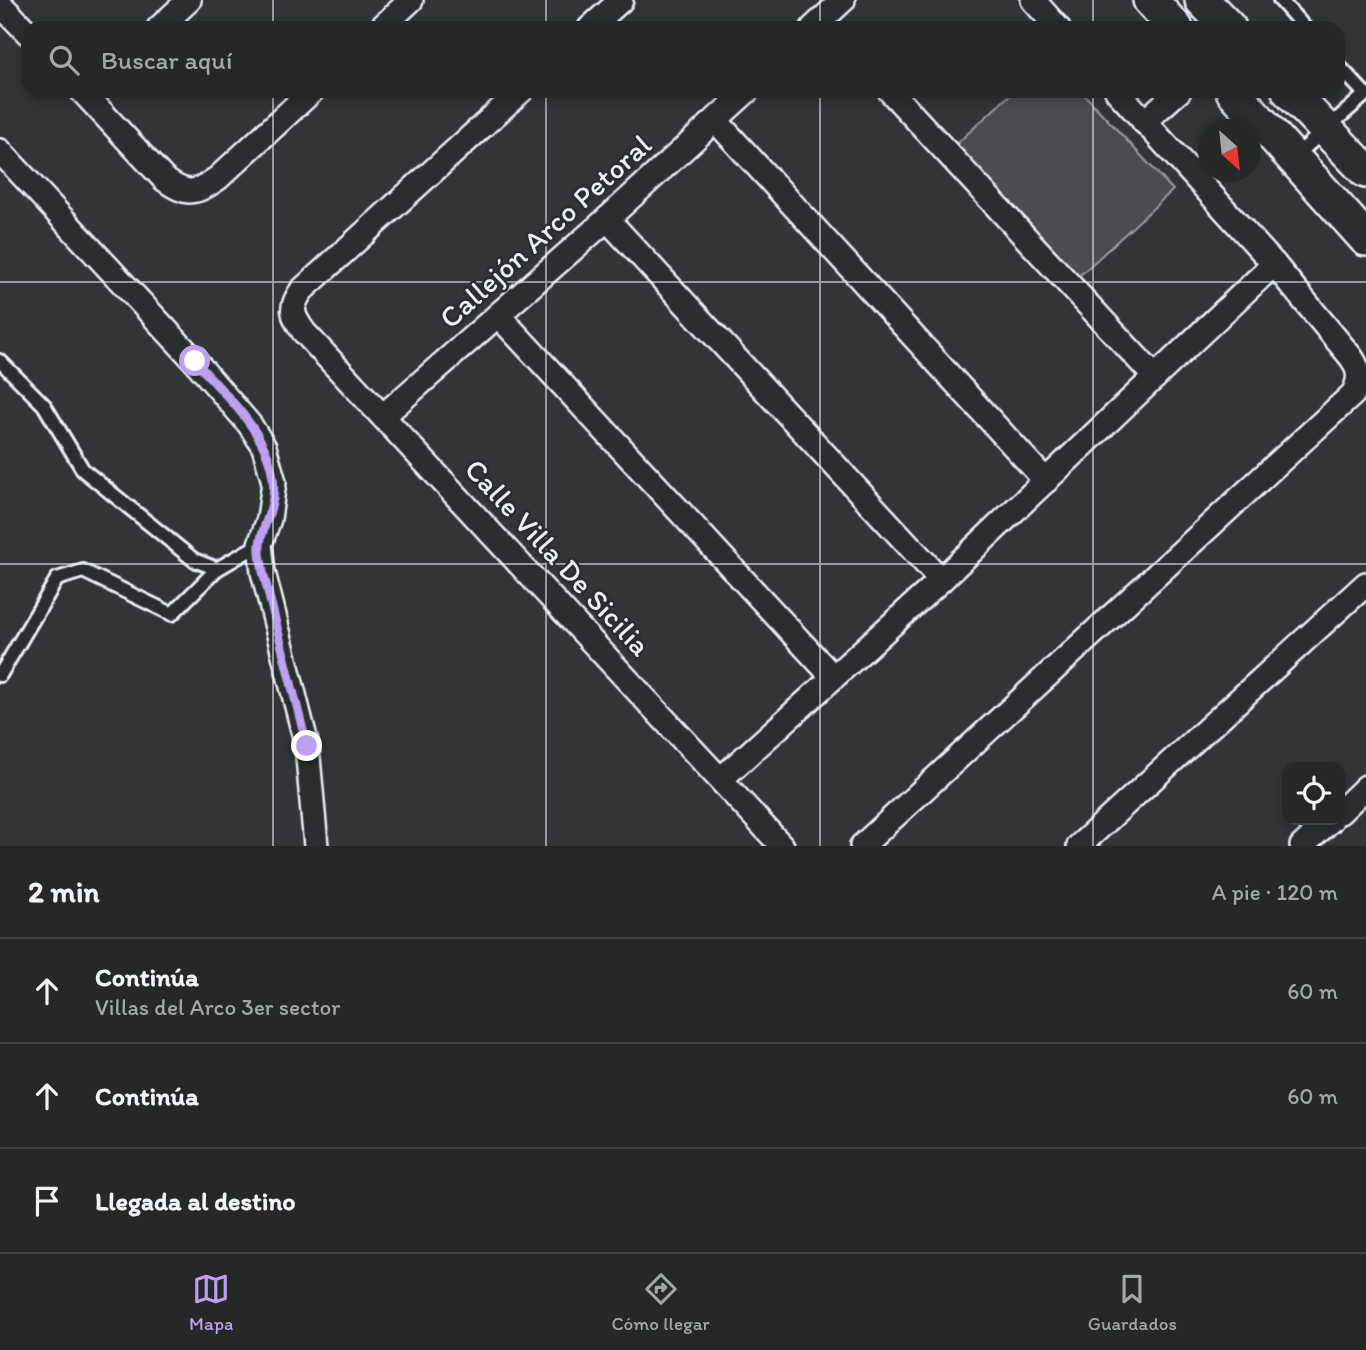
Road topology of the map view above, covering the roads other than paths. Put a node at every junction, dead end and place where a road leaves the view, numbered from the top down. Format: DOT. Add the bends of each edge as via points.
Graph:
graph roads {
  1 [pos="189,0"];
  2 [pos="411,0"];
  3 [pos="621,0"];
  4 [pos="843,0"];
  5 [pos="1032,0"];
  6 [pos="1150,0"];
  7 [pos="1202,0"];
  8 [pos="1280,0"];
  9 [pos="0,4"];
  10 [pos="166,21"];
  11 [pos="388,21"];
  12 [pos="598,21"];
  13 [pos="826,21"];
  14 [pos="1052,21"];
  15 [pos="1170,21"];
  16 [pos="1222,21"];
  17 [pos="1299,21"];
  18 [pos="21,26"];
  19 [pos="1345,72"];
  20 [pos="1366,94"];
  21 [pos="91,98"];
  22 [pos="304,98"];
  23 [pos="513,98"];
  24 [pos="740,98"];
  25 [pos="896,98"];
  26 [pos="1122,98"];
  27 [pos="1171,98"];
  28 [pos="1239,98"];
  29 [pos="1296,98"];
  30 [pos="716,121"];
  31 [pos="1144,122"];
  32 [pos="1325,129"];
  33 [pos="0,151"];
  34 [pos="1293,158"];
  35 [pos="1366,172"];
  36 [pos="607,219"];
  37 [pos="1366,239"];
  38 [pos="1274,264"];
  39 [pos="498,315"];
  40 [pos="0,361"];
  41 [pos="1155,377"];
  42 [pos="383,416"];
  43 [pos="1046,481"];
  44 [pos="260,544"];
  45 [pos="217,569"];
  46 [pos="941,580"];
  47 [pos="1366,584"];
  48 [pos="0,675"];
  49 [pos="832,677"];
  50 [pos="721,779"];
  51 [pos="1366,787"];
  52 [pos="1345,807"];
  53 [pos="1325,825"];
  54 [pos="316,846"];
  55 [pos="782,846"];
  56 [pos="862,846"];
  57 [pos="1079,846"];
  58 [pos="1302,846"];
  1 -- 10 [label="street"];
  2 -- 11 [label="street"];
  3 -- 12 [label="street"];
  4 -- 13 [label="street"];
  5 -- 14 [label="street"];
  6 -- 15 [label="street"];
  7 -- 16 [label="street"];
  8 -- 17 [label="lane"];
  9 -- 18 [label="street"];
  19 -- 20 [label="lane"];
  20 -- 32 [label="lane"];
  21 -- 22 [label="street" via="164,180 191,192 218,178"];
  23 -- 42 [label="street, Calle Villa De Sicilia" via="294,301 295,319 304,332"];
  24 -- 30 [label="street, Callejón Arco Petoral"];
  25 -- 41 [label="street"];
  26 -- 31 [label="street"];
  27 -- 31 [label="street"];
  28 -- 34 [label="street"];
  29 -- 32 [label="street"];
  30 -- 36 [label="street, Callejón Arco Petoral"];
  30 -- 43 [label="street"];
  31 -- 38 [label="street"];
  32 -- 34 [label="lane"];
  32 -- 35 [label="street"];
  33 -- 44 [label="street" via="250,425 264,447 274,482"];
  34 -- 37 [label="street"];
  36 -- 39 [label="street, Callejón Arco Petoral"];
  36 -- 46 [label="street"];
  38 -- 41 [label="street"];
  38 -- 56 [label="street" via="1351,357 1359,373 1353,394"];
  39 -- 42 [label="street, Callejón Arco Petoral"];
  39 -- 49 [label="street"];
  40 -- 45 [label="lane" via="44,405 83,470 194,560"];
  41 -- 43 [label="street"];
  42 -- 50 [label="street, Calle Villa De Sicilia"];
  43 -- 46 [label="street"];
  44 -- 45 [label="lane"];
  44 -- 54 [label="street" via="307,746"];
  45 -- 48 [label="lane" via="172,614 83,571 57,579"];
  46 -- 49 [label="street"];
  47 -- 57 [label="street"];
  49 -- 50 [label="street"];
  50 -- 55 [label="street, Calle Villa De Sicilia"];
  51 -- 52 [label="street"];
  53 -- 58 [label="street"];
}
